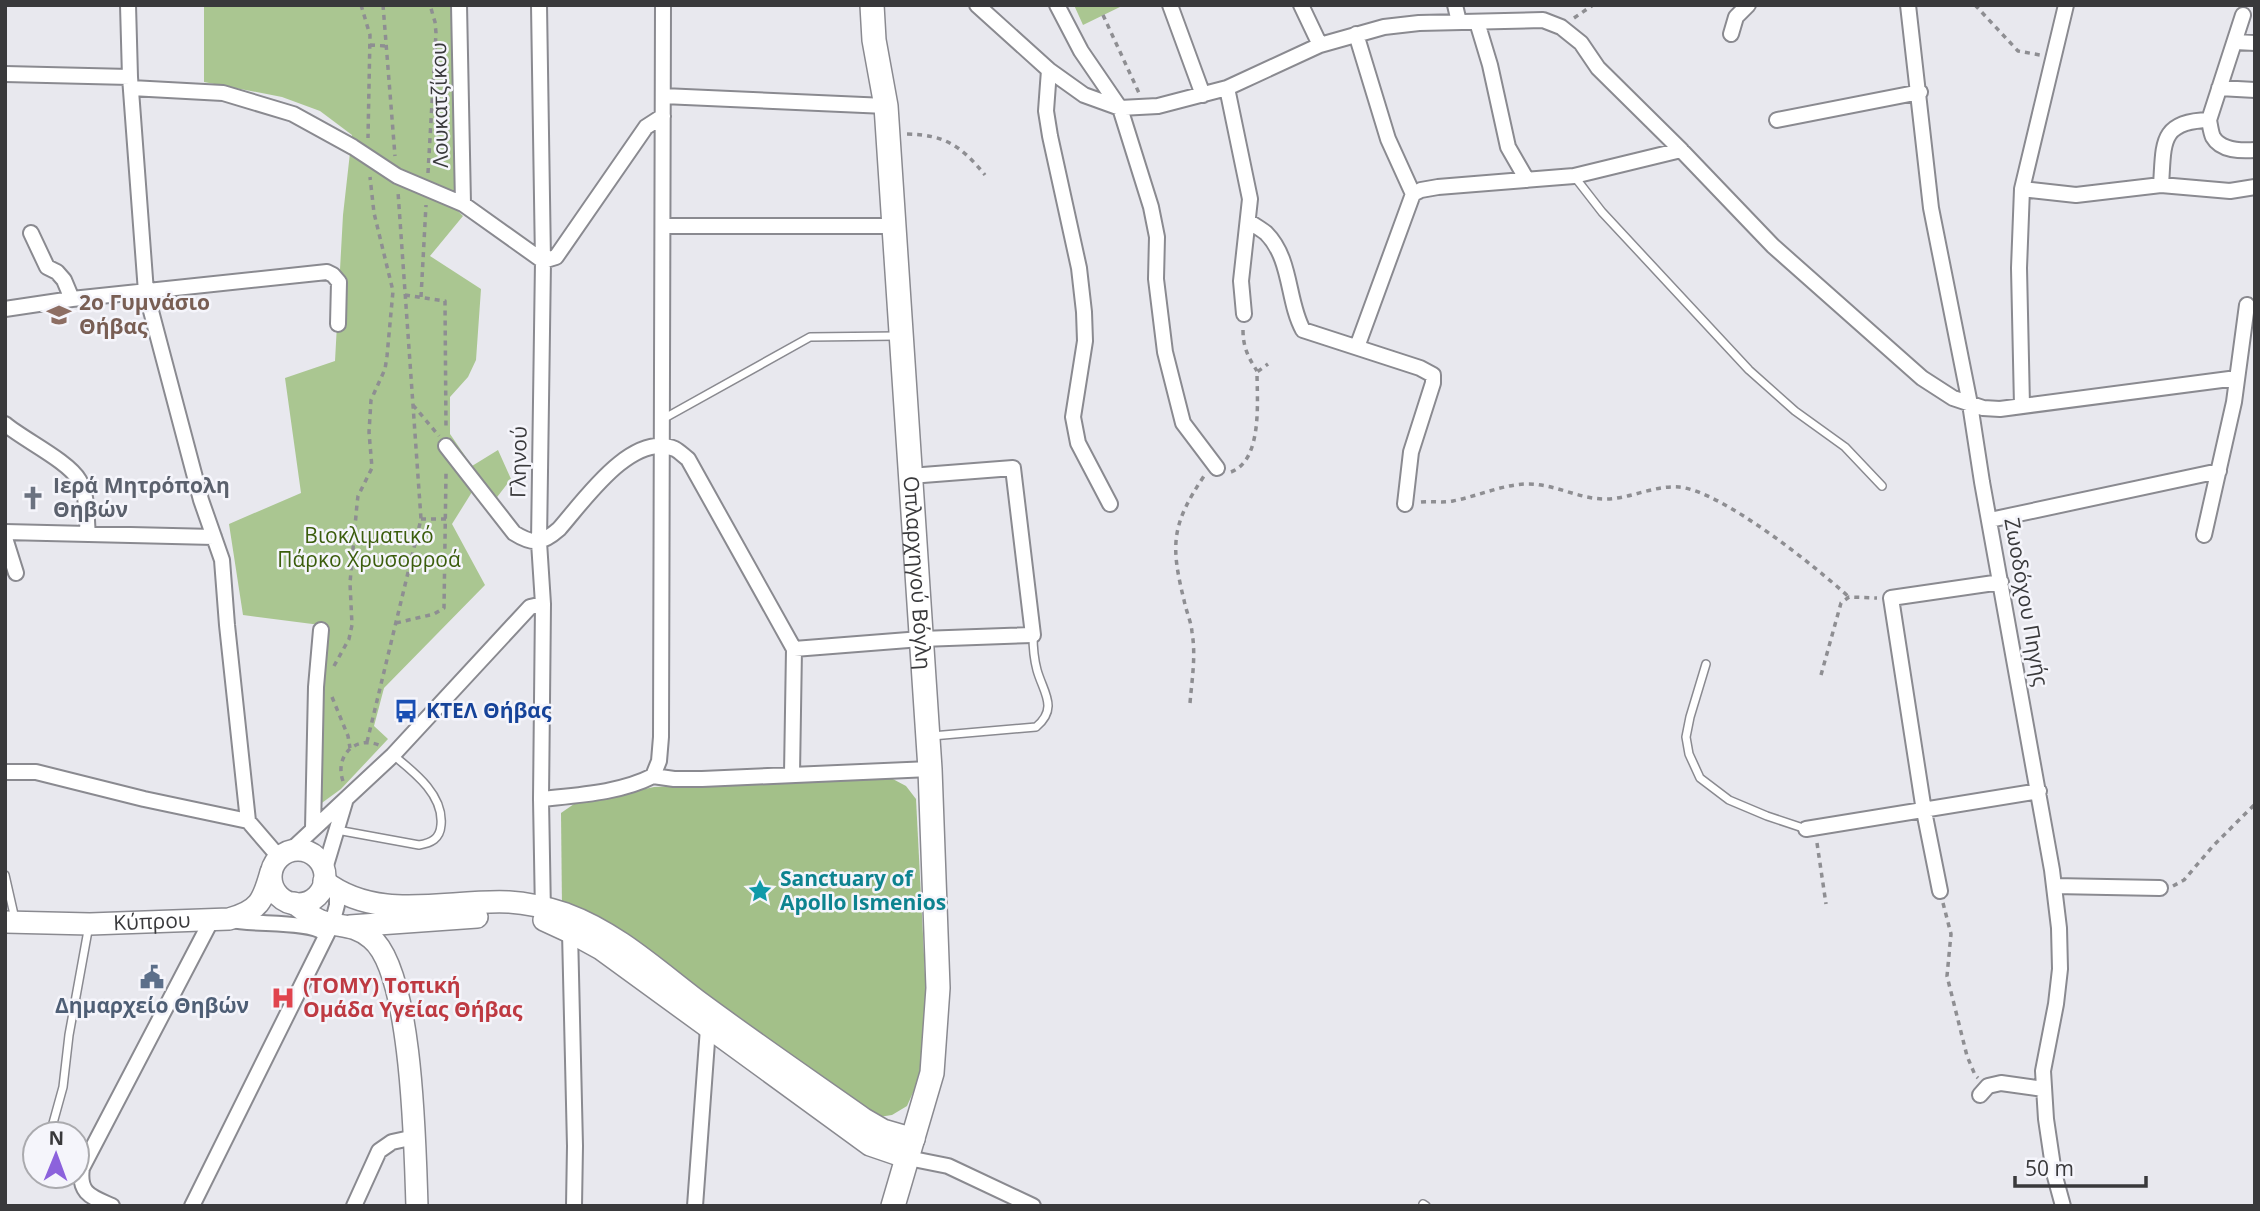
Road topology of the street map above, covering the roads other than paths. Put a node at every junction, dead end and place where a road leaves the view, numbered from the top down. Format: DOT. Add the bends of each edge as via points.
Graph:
graph roads {
  1 [pos="128,5"];
  2 [pos="458,5"];
  3 [pos="539,5"];
  4 [pos="663,5"];
  5 [pos="872,5"];
  6 [pos="976,5"];
  7 [pos="1057,5"];
  8 [pos="1170,5"];
  9 [pos="1301,5"];
  10 [pos="1455,5"];
  11 [pos="1748,5"];
  12 [pos="1908,5"];
  13 [pos="2066,5"];
  14 [pos="2243,15"];
  15 [pos="1460,22"];
  16 [pos="1477,22"];
  17 [pos="1356,34"];
  18 [pos="1731,34"];
  19 [pos="2235,42"];
  20 [pos="2255,43"];
  21 [pos="1320,45"];
  22 [pos="1049,71"];
  23 [pos="5,75"];
  24 [pos="131,82"];
  25 [pos="1227,88"];
  26 [pos="2219,88"];
  27 [pos="2255,90"];
  28 [pos="1920,92"];
  29 [pos="1203,95"];
  30 [pos="663,96"];
  31 [pos="886,106"];
  32 [pos="1120,108"];
  33 [pos="663,116"];
  34 [pos="1777,120"];
  35 [pos="2209,120"];
  36 [pos="1681,150"];
  37 [pos="2255,150"];
  38 [pos="1574,176"];
  39 [pos="1527,180"];
  40 [pos="2161,185"];
  41 [pos="2255,187"];
  42 [pos="2022,189"];
  43 [pos="1413,194"];
  44 [pos="463,204"];
  45 [pos="1248,221"];
  46 [pos="663,226"];
  47 [pos="894,226"];
  48 [pos="31,233"];
  49 [pos="543,261"];
  50 [pos="146,292"];
  51 [pos="72,299"];
  52 [pos="2247,304"];
  53 [pos="5,309"];
  54 [pos="1244,314"];
  55 [pos="338,324"];
  56 [pos="900,336"];
  57 [pos="1357,347"];
  58 [pos="2237,378"];
  59 [pos="1970,404"];
  60 [pos="2022,406"];
  61 [pos="663,419"];
  62 [pos="5,424"];
  63 [pos="446,446"];
  64 [pos="663,446"];
  65 [pos="1215,465"];
  66 [pos="2219,471"];
  67 [pos="910,476"];
  68 [pos="1882,486"];
  69 [pos="1110,504"];
  70 [pos="1405,504"];
  71 [pos="1990,520"];
  72 [pos="5,532"];
  73 [pos="88,534"];
  74 [pos="2204,535"];
  75 [pos="214,537"];
  76 [pos="5,538"];
  77 [pos="539,542"];
  78 [pos="16,572"];
  79 [pos="2001,582"];
  80 [pos="543,604"];
  81 [pos="321,630"];
  82 [pos="1032,635"];
  83 [pos="921,639"];
  84 [pos="794,649"];
  85 [pos="1706,664"];
  86 [pos="928,736"];
  87 [pos="393,755"];
  88 [pos="930,769"];
  89 [pos="5,772"];
  90 [pos="792,774"];
  91 [pos="653,776"];
  92 [pos="2039,791"];
  93 [pos="350,797"];
  94 [pos="541,799"];
  95 [pos="1924,811"];
  96 [pos="248,821"];
  97 [pos="1810,828"];
  98 [pos="313,829"];
  99 [pos="337,830"];
  100 [pos="280,860"];
  101 [pos="5,875"];
  102 [pos="328,881"];
  103 [pos="2054,886"];
  104 [pos="2160,888"];
  105 [pos="1940,891"];
  106 [pos="295,903"];
  107 [pos="543,913"];
  108 [pos="220,920"];
  109 [pos="10,922"];
  110 [pos="90,924"];
  111 [pos="336,929"];
  112 [pos="570,932"];
  113 [pos="702,1017"];
  114 [pos="2044,1089"];
  115 [pos="1984,1091"];
  116 [pos="54,1120"];
  117 [pos="415,1137"];
  118 [pos="911,1148"];
  119 [pos="91,1152"];
  120 [pos="85,1200"];
  121 [pos="113,1206"];
  122 [pos="192,1206"];
  123 [pos="354,1206"];
  124 [pos="417,1206"];
  125 [pos="574,1206"];
  126 [pos="695,1206"];
  127 [pos="893,1206"];
  128 [pos="1033,1206"];
  129 [pos="2063,1206"];
  1 -- 24 [label="street"];
  2 -- 44 [label="street, Λουκατζίκου"];
  3 -- 49 [label="street, Γληνού"];
  4 -- 30 [label="street"];
  5 -- 31 [label="main road, Οπλαρχηγού Βόγλη"];
  6 -- 22 [label="street"];
  7 -- 32 [label="street" via="1081,51"];
  8 -- 29 [label="street"];
  9 -- 21 [label="street"];
  10 -- 15 [label="street"];
  11 -- 18 [label="street" via="1736,17"];
  12 -- 28 [label="street, Ζωοδόχου Πηγής"];
  13 -- 42 [label="street"];
  14 -- 19 [label="street"];
  15 -- 16 [label="street"];
  15 -- 17 [label="street" via="1408,24"];
  16 -- 36 [label="street" via="1544,20 1561,27"];
  16 -- 39 [label="street" via="1508,146"];
  17 -- 21 [label="street"];
  17 -- 43 [label="street" via="1388,139"];
  19 -- 20 [label="street"];
  19 -- 26 [label="street"];
  21 -- 25 [label="street"];
  22 -- 32 [label="street" via="1084,95"];
  22 -- 69 [label="street" via="1046,111 1084,312 1085,341 1073,417 1078,443"];
  23 -- 24 [label="street"];
  24 -- 44 [label="street" via="223,93 293,114 397,176"];
  24 -- 50 [label="street"];
  25 -- 29 [label="street"];
  25 -- 45 [label="street" via="1250,199"];
  26 -- 27 [label="street"];
  26 -- 35 [label="street"];
  28 -- 34 [label="street"];
  28 -- 59 [label="street, Ζωοδόχου Πηγής" via="1931,208"];
  29 -- 32 [label="street" via="1158,106"];
  30 -- 31 [label="street"];
  30 -- 33 [label="street"];
  31 -- 47 [label="main road, Οπλαρχηγού Βόγλη"];
  32 -- 65 [label="street" via="1151,207 1165,352 1183,423"];
  33 -- 46 [label="street"];
  33 -- 49 [label="street" via="646,127 556,257"];
  35 -- 37 [label="street" via="2213,138 2221,145 2236,151"];
  35 -- 40 [label="street" via="2183,124 2166,137"];
  36 -- 38 [label="street"];
  36 -- 59 [label="street" via="1773,246 1912,369 1940,391"];
  38 -- 39 [label="street"];
  38 -- 68 [label="lane" via="1749,370 1845,447"];
  39 -- 43 [label="street" via="1438,187"];
  40 -- 41 [label="street" via="2230,191"];
  40 -- 42 [label="street" via="2077,195"];
  42 -- 60 [label="street"];
  43 -- 57 [label="street"];
  44 -- 49 [label="street"];
  45 -- 54 [label="street" via="1241,281"];
  45 -- 57 [label="street" via="1267,234 1284,265 1303,330"];
  46 -- 47 [label="street"];
  46 -- 61 [label="street"];
  47 -- 56 [label="main road, Οπλαρχηγού Βόγλη"];
  48 -- 51 [label="street" via="47,267 57,272"];
  49 -- 77 [label="street, Γληνού"];
  50 -- 51 [label="street"];
  50 -- 55 [label="street" via="327,272 339,282"];
  50 -- 75 [label="street"];
  51 -- 53 [label="street"];
  52 -- 58 [label="street"];
  56 -- 61 [label="lane" via="810,337"];
  56 -- 67 [label="main road, Οπλαρχηγού Βόγλη"];
  57 -- 70 [label="street" via="1433,375 1411,452"];
  58 -- 60 [label="street"];
  58 -- 66 [label="street"];
  59 -- 60 [label="street" via="2000,409"];
  59 -- 71 [label="street, Ζωοδόχου Πηγής"];
  61 -- 64 [label="street"];
  62 -- 73 [label="street" via="64,464 79,480"];
  63 -- 77 [label="street" via="514,533"];
  64 -- 77 [label="street" via="632,453 618,463 559,529"];
  64 -- 84 [label="street" via="688,459"];
  64 -- 91 [label="street" via="661,737"];
  66 -- 71 [label="street"];
  66 -- 74 [label="street"];
  67 -- 82 [label="street" via="1013,468"];
  67 -- 83 [label="main road, Οπλαρχηγού Βόγλη"];
  71 -- 79 [label="street, Ζωοδόχου Πηγής"];
  72 -- 73 [label="street"];
  73 -- 75 [label="street"];
  75 -- 96 [label="street" via="222,560"];
  76 -- 78 [label="street"];
  77 -- 80 [label="street, Γληνού"];
  79 -- 92 [label="street, Ζωοδόχου Πηγής"];
  79 -- 95 [label="street" via="1891,598"];
  80 -- 87 [label="street" via="530,607"];
  80 -- 94 [label="street, Γληνού"];
  81 -- 98 [label="street"];
  82 -- 83 [label="street"];
  82 -- 86 [label="lane" via="1035,662 1047,695 1045,720 1036,727"];
  83 -- 84 [label="street"];
  83 -- 86 [label="main road, Οπλαρχηγού Βόγλη"];
  84 -- 90 [label="street"];
  85 -- 97 [label="lane" via="1686,737 1700,778 1729,800"];
  86 -- 88 [label="main road, Οπλαρχηγού Βόγλη"];
  87 -- 93 [label="street"];
  87 -- 99 [label="lane" via="434,795 441,814 437,838 419,845"];
  88 -- 90 [label="street"];
  88 -- 118 [label="main road, Οπλαρχηγού Βόγλη" via="938,988 932,1073"];
  89 -- 96 [label="street" via="36,772"];
  90 -- 91 [label="street" via="702,779"];
  91 -- 94 [label="street" via="599,792"];
  92 -- 95 [label="street"];
  92 -- 103 [label="street, Ζωοδόχου Πηγής"];
  93 -- 98 [label="street"];
  93 -- 99 [label="street"];
  94 -- 107 [label="street, Γληνού"];
  95 -- 97 [label="street"];
  95 -- 105 [label="street"];
  96 -- 100 [label="street"];
  98 -- 100 [label="street"];
  99 -- 102 [label="street"];
  100 -- 102 [label="street" via="302,850 312,854"];
  100 -- 106 [label="street" via="271,881 279,896"];
  100 -- 108 [label="street, Κύπρου" via="258,906 246,915"];
  101 -- 109 [label="lane"];
  102 -- 106 [label="street" via="314,898"];
  102 -- 107 [label="street" via="361,901 398,906 510,902"];
  102 -- 111 [label="street" via="337,905"];
  103 -- 104 [label="street"];
  103 -- 114 [label="street, Ζωοδόχου Πηγής" via="2060,969"];
  106 -- 111 [label="street"];
  107 -- 111 [label="street"];
  107 -- 112 [label="street"];
  107 -- 113 [label="street" via="588,924 612,937"];
  108 -- 110 [label="street, Κύπρου"];
  108 -- 111 [label="street"];
  108 -- 119 [label="street"];
  109 -- 110 [label="street, Κύπρου"];
  110 -- 116 [label="lane"];
  111 -- 117 [label="street" via="372,939 394,978 405,1028"];
  111 -- 122 [label="street"];
  112 -- 113 [label="street"];
  112 -- 125 [label="street"];
  113 -- 118 [label="street" via="870,1145"];
  113 -- 126 [label="street"];
  114 -- 115 [label="street" via="2001,1083"];
  114 -- 129 [label="street, Ζωοδόχου Πηγής" via="2054,1173"];
  117 -- 123 [label="street" via="392,1142 379,1151"];
  117 -- 124 [label="street"];
  118 -- 127 [label="main road, Οπλαρχηγού Βόγλη"];
  118 -- 128 [label="street"];
  120 -- 121 [label="street"];
}
